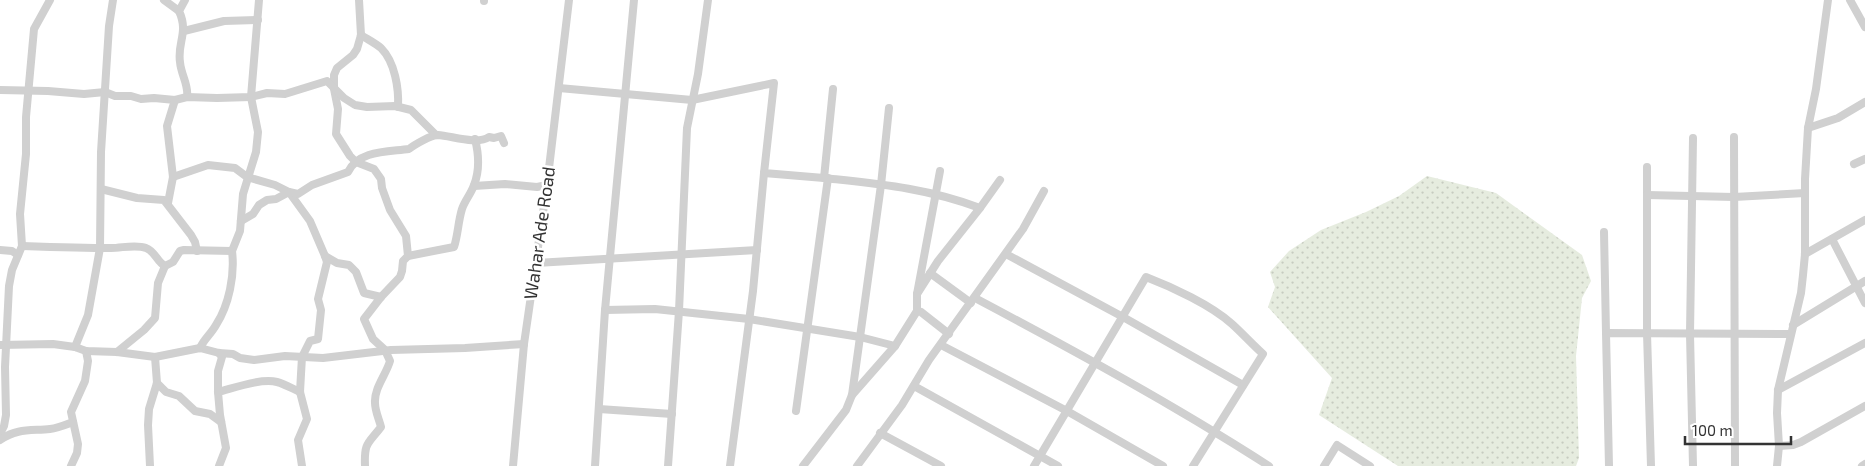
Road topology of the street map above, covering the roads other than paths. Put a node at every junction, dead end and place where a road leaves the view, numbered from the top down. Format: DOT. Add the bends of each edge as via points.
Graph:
graph roads {
  1 [pos="50,0"];
  2 [pos="113,0"];
  3 [pos="164,0"];
  4 [pos="185,0"];
  5 [pos="259,0"];
  6 [pos="359,0"];
  7 [pos="569,0"];
  8 [pos="634,0"];
  9 [pos="708,0"];
  10 [pos="1828,0"];
  11 [pos="1850,0"];
  12 [pos="178,11"];
  13 [pos="258,20"];
  14 [pos="1865,27"];
  15 [pos="184,31"];
  16 [pos="361,36"];
  17 [pos="559,88"];
  18 [pos="334,89"];
  19 [pos="834,89"];
  20 [pos="0,90"];
  21 [pos="28,92"];
  22 [pos="105,92"];
  23 [pos="626,96"];
  24 [pos="187,97"];
  25 [pos="251,97"];
  26 [pos="175,100"];
  27 [pos="692,100"];
  28 [pos="1865,102"];
  29 [pos="398,107"];
  30 [pos="889,108"];
  31 [pos="1808,128"];
  32 [pos="436,135"];
  33 [pos="1734,137"];
  34 [pos="1693,138"];
  35 [pos="476,140"];
  36 [pos="504,143"];
  37 [pos="1865,159"];
  38 [pos="356,162"];
  39 [pos="1854,164"];
  40 [pos="1648,167"];
  41 [pos="940,171"];
  42 [pos="764,173"];
  43 [pos="248,176"];
  44 [pos="173,177"];
  45 [pos="826,178"];
  46 [pos="1000,180"];
  47 [pos="547,185"];
  48 [pos="880,185"];
  49 [pos="474,186"];
  50 [pos="101,189"];
  51 [pos="1044,191"];
  52 [pos="289,192"];
  53 [pos="1805,193"];
  54 [pos="936,194"];
  55 [pos="1647,195"];
  56 [pos="1692,197"];
  57 [pos="1734,197"];
  58 [pos="168,203"];
  59 [pos="980,208"];
  60 [pos="1865,220"];
  61 [pos="241,221"];
  62 [pos="1604,232"];
  63 [pos="1832,239"];
  64 [pos="22,246"];
  65 [pos="100,248"];
  66 [pos="0,250"];
  67 [pos="757,250"];
  68 [pos="197,251"];
  69 [pos="232,251"];
  70 [pos="681,254"];
  71 [pos="1006,254"];
  72 [pos="1805,254"];
  73 [pos="18,255"];
  74 [pos="326,256"];
  75 [pos="408,256"];
  76 [pos="610,258"];
  77 [pos="536,263"];
  78 [pos="165,266"];
  79 [pos="930,273"];
  80 [pos="1865,281"];
  81 [pos="1856,286"];
  82 [pos="917,294"];
  83 [pos="381,297"];
  84 [pos="973,301"];
  85 [pos="1865,303"];
  86 [pos="605,310"];
  87 [pos="679,311"];
  88 [pos="917,311"];
  89 [pos="1123,317"];
  90 [pos="749,319"];
  91 [pos="1793,325"];
  92 [pos="807,329"];
  93 [pos="1606,333"];
  94 [pos="1647,333"];
  95 [pos="1734,333"];
  96 [pos="949,334"];
  97 [pos="1690,334"];
  98 [pos="1790,334"];
  99 [pos="860,337"];
  100 [pos="1865,343"];
  101 [pos="524,344"];
  102 [pos="941,345"];
  103 [pos="3,346"];
  104 [pos="895,346"];
  105 [pos="75,347"];
  106 [pos="200,348"];
  107 [pos="385,350"];
  108 [pos="86,351"];
  109 [pos="118,352"];
  110 [pos="219,353"];
  111 [pos="155,357"];
  112 [pos="302,357"];
  113 [pos="1096,362"];
  114 [pos="156,383"];
  115 [pos="1243,385"];
  116 [pos="914,386"];
  117 [pos="1778,390"];
  118 [pos="218,392"];
  119 [pos="300,392"];
  120 [pos="852,394"];
  121 [pos="1865,406"];
  122 [pos="599,409"];
  123 [pos="796,411"];
  124 [pos="1067,411"];
  125 [pos="672,414"];
  126 [pos="72,422"];
  127 [pos="221,423"];
  128 [pos="1214,430"];
  129 [pos="880,433"];
  130 [pos="0,434"];
  131 [pos="0,440"];
  132 [pos="1779,446"];
  133 [pos="1040,455"];
  134 [pos="71,466"];
  135 [pos="150,466"];
  136 [pos="219,466"];
  137 [pos="302,466"];
  138 [pos="365,466"];
  139 [pos="513,466"];
  140 [pos="595,466"];
  141 [pos="668,466"];
  142 [pos="730,466"];
  143 [pos="803,466"];
  144 [pos="857,466"];
  145 [pos="941,466"];
  146 [pos="1034,466"];
  147 [pos="1058,466"];
  148 [pos="1163,466"];
  149 [pos="1193,466"];
  150 [pos="1269,466"];
  151 [pos="1324,466"];
  152 [pos="1370,466"];
  153 [pos="1609,466"];
  154 [pos="1651,466"];
  155 [pos="1693,466"];
  156 [pos="1735,466"];
  157 [pos="1777,466"];
  1 -- 21 [label="street" via="34,30"];
  2 -- 22 [label="street"];
  3 -- 12 [label="street"];
  4 -- 12 [label="street"];
  5 -- 13 [label="street"];
  6 -- 16 [label="street"];
  7 -- 17 [label="street, Wahar Ade Road"];
  8 -- 23 [label="street"];
  9 -- 27 [label="street"];
  10 -- 31 [label="street"];
  11 -- 14 [label="street"];
  12 -- 15 [label="street"];
  13 -- 15 [label="street" via="224,21"];
  13 -- 25 [label="street"];
  15 -- 24 [label="street" via="179,60 188,89"];
  16 -- 18 [label="street" via="353,55 337,68"];
  16 -- 29 [label="street" via="380,47 388,58 399,94"];
  17 -- 23 [label="street"];
  17 -- 47 [label="street, Wahar Ade Road"];
  18 -- 25 [label="street" via="327,81 285,94 267,93"];
  18 -- 29 [label="street" via="356,105"];
  18 -- 38 [label="street" via="338,109 336,134"];
  19 -- 45 [label="street"];
  20 -- 21 [label="street"];
  21 -- 22 [label="street"];
  21 -- 64 [label="street" via="20,214"];
  22 -- 26 [label="street" via="142,99"];
  22 -- 50 [label="street"];
  23 -- 27 [label="street"];
  23 -- 76 [label="street"];
  24 -- 25 [label="street"];
  24 -- 26 [label="street"];
  25 -- 43 [label="street" via="258,132"];
  26 -- 44 [label="street" via="167,126"];
  27 -- 42 [label="street" via="774,83"];
  27 -- 70 [label="street" via="687,128"];
  28 -- 31 [label="street" via="1838,118"];
  29 -- 32 [label="street" via="411,110"];
  30 -- 48 [label="street"];
  31 -- 53 [label="street"];
  32 -- 35 [label="street"];
  32 -- 38 [label="street" via="409,149 380,151"];
  33 -- 57 [label="street"];
  34 -- 56 [label="street"];
  35 -- 36 [label="street" via="501,136"];
  35 -- 49 [label="street" via="479,165"];
  37 -- 39 [label="street"];
  38 -- 52 [label="street" via="348,172 312,185 298,194"];
  38 -- 75 [label="street" via="374,169 381,179 390,210 406,236"];
  40 -- 55 [label="street"];
  41 -- 54 [label="street"];
  42 -- 45 [label="street"];
  42 -- 67 [label="street"];
  43 -- 44 [label="street" via="235,168 208,165"];
  43 -- 52 [label="street"];
  43 -- 61 [label="street"];
  44 -- 58 [label="street"];
  45 -- 48 [label="street"];
  45 -- 92 [label="street"];
  46 -- 59 [label="street"];
  47 -- 49 [label="street"];
  47 -- 77 [label="street, Wahar Ade Road"];
  48 -- 54 [label="street"];
  48 -- 99 [label="street"];
  49 -- 75 [label="street" via="465,200 454,247"];
  50 -- 58 [label="street"];
  50 -- 65 [label="street"];
  51 -- 71 [label="street"];
  52 -- 61 [label="street" via="267,200"];
  52 -- 74 [label="street" via="310,221"];
  53 -- 57 [label="street"];
  53 -- 72 [label="street"];
  54 -- 59 [label="street"];
  54 -- 82 [label="street"];
  55 -- 56 [label="street"];
  55 -- 94 [label="street"];
  56 -- 57 [label="street"];
  56 -- 97 [label="street"];
  57 -- 95 [label="street"];
  58 -- 68 [label="street" via="191,235"];
  59 -- 79 [label="street"];
  60 -- 63 [label="street"];
  61 -- 69 [label="street"];
  62 -- 93 [label="street"];
  63 -- 72 [label="street"];
  63 -- 81 [label="street"];
  64 -- 65 [label="street"];
  64 -- 73 [label="street"];
  65 -- 78 [label="street" via="148,248"];
  65 -- 105 [label="street" via="88,315"];
  66 -- 73 [label="street"];
  67 -- 70 [label="street"];
  67 -- 90 [label="street"];
  68 -- 69 [label="street"];
  68 -- 78 [label="street" via="180,251 173,262"];
  69 -- 106 [label="street" via="232,274 222,315"];
  70 -- 76 [label="street"];
  70 -- 87 [label="street"];
  71 -- 84 [label="street"];
  71 -- 89 [label="street"];
  72 -- 91 [label="street" via="1801,293"];
  73 -- 103 [label="street" via="9,286"];
  74 -- 83 [label="street" via="337,263 349,265 356,272 364,293"];
  74 -- 112 [label="street" via="318,298 318,339 310,341"];
  75 -- 83 [label="street" via="403,261 400,277"];
  76 -- 77 [label="street"];
  76 -- 86 [label="street"];
  77 -- 101 [label="street, Wahar Ade Road"];
  78 -- 109 [label="street" via="158,283 155,318"];
  79 -- 82 [label="street"];
  79 -- 84 [label="street"];
  80 -- 81 [label="street"];
  81 -- 85 [label="street"];
  81 -- 91 [label="street"];
  82 -- 88 [label="street"];
  83 -- 107 [label="street" via="364,319 373,340"];
  84 -- 96 [label="street"];
  84 -- 113 [label="street"];
  86 -- 87 [label="street"];
  86 -- 122 [label="street"];
  87 -- 90 [label="street"];
  87 -- 125 [label="street"];
  88 -- 96 [label="street"];
  88 -- 104 [label="street"];
  89 -- 113 [label="street"];
  89 -- 115 [label="street"];
  89 -- 115 [label="street" via="1146,277 1205,306 1231,323 1262,354"];
  90 -- 92 [label="street"];
  90 -- 142 [label="street"];
  91 -- 98 [label="street"];
  92 -- 99 [label="street"];
  92 -- 123 [label="street"];
  93 -- 94 [label="street"];
  93 -- 153 [label="street"];
  94 -- 97 [label="street"];
  94 -- 154 [label="street"];
  95 -- 97 [label="street"];
  95 -- 98 [label="street"];
  95 -- 156 [label="street"];
  96 -- 102 [label="street"];
  97 -- 155 [label="street"];
  98 -- 117 [label="street"];
  99 -- 104 [label="street"];
  99 -- 120 [label="street"];
  100 -- 117 [label="street"];
  101 -- 107 [label="street"];
  101 -- 139 [label="street, Wahar Ade Road"];
  102 -- 116 [label="street"];
  102 -- 124 [label="street"];
  103 -- 105 [label="street" via="54,344"];
  103 -- 130 [label="street" via="6,416"];
  104 -- 120 [label="street"];
  105 -- 108 [label="street"];
  106 -- 110 [label="street"];
  106 -- 111 [label="street"];
  107 -- 112 [label="street" via="323,358"];
  107 -- 138 [label="street" via="390,361 375,401 381,427 366,446"];
  108 -- 109 [label="street"];
  108 -- 126 [label="street" via="87,370 71,412"];
  109 -- 111 [label="street"];
  110 -- 112 [label="street" via="254,360"];
  110 -- 118 [label="street" via="222,357"];
  111 -- 114 [label="street"];
  112 -- 119 [label="street"];
  113 -- 124 [label="street"];
  113 -- 128 [label="street"];
  114 -- 127 [label="street" via="166,392 179,396 195,411 210,414"];
  114 -- 135 [label="street" via="149,409"];
  115 -- 128 [label="street"];
  116 -- 129 [label="street"];
  116 -- 133 [label="street"];
  117 -- 132 [label="street"];
  118 -- 119 [label="street" via="272,382"];
  118 -- 127 [label="street"];
  119 -- 137 [label="street" via="306,420 298,440"];
  120 -- 143 [label="street" via="846,410"];
  121 -- 132 [label="street" via="1801,442"];
  122 -- 125 [label="street"];
  122 -- 140 [label="street"];
  124 -- 133 [label="street"];
  124 -- 148 [label="street"];
  125 -- 141 [label="street"];
  126 -- 131 [label="street" via="49,429 15,432"];
  126 -- 134 [label="street" via="78,444"];
  127 -- 136 [label="street" via="226,448"];
  128 -- 149 [label="street"];
  128 -- 150 [label="street"];
  129 -- 144 [label="street"];
  129 -- 145 [label="street"];
  132 -- 157 [label="street"];
  133 -- 146 [label="street"];
  133 -- 147 [label="street"];
  151 -- 152 [label="street" via="1337,444"];
}
